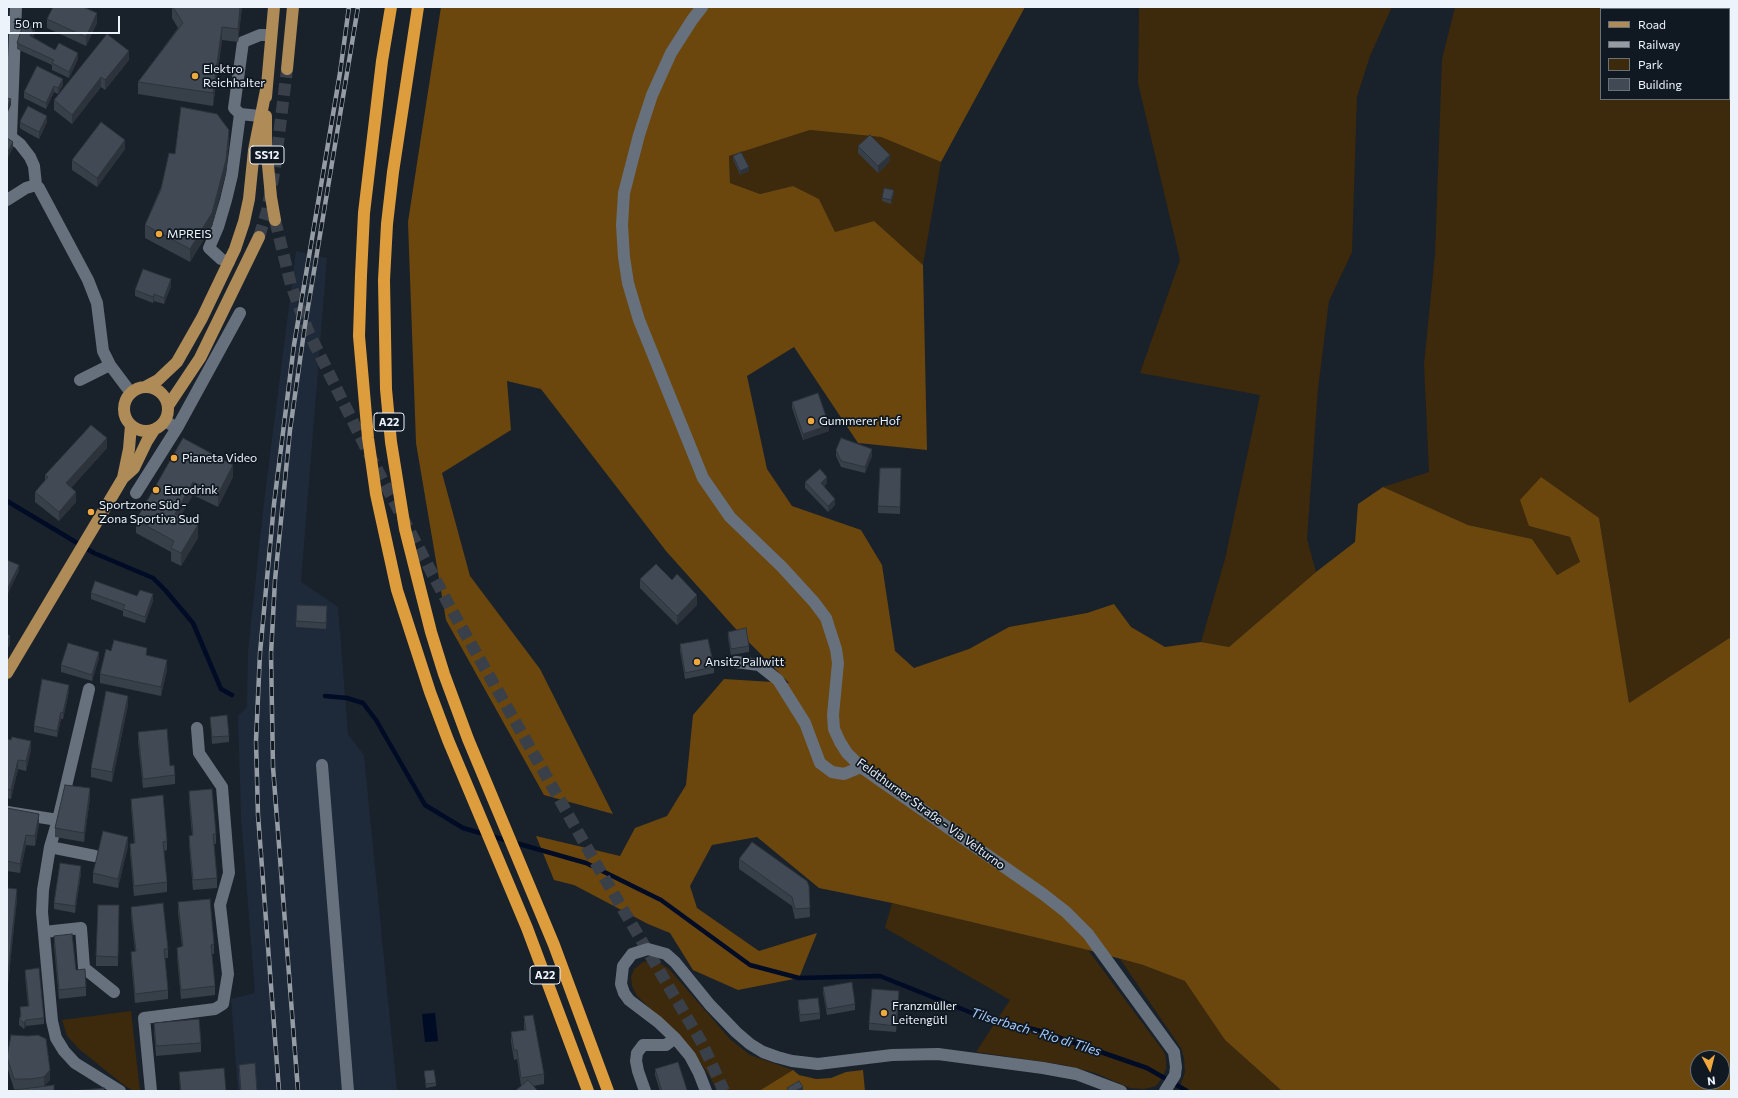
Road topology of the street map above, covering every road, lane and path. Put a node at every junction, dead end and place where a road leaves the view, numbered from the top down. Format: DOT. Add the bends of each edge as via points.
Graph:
graph roads {
  1 [pos="16,7"];
  2 [pos="274,7"];
  3 [pos="293,7"];
  4 [pos="390,7"];
  5 [pos="418,7"];
  6 [pos="702,7"];
  7 [pos="271,35"];
  8 [pos="287,68"];
  9 [pos="266,90"];
  10 [pos="240,114"];
  11 [pos="260,116"];
  12 [pos="9,135"];
  13 [pos="36,185"];
  14 [pos="7,200"];
  15 [pos="275,220"];
  16 [pos="259,237"];
  17 [pos="229,262"];
  18 [pos="240,313"];
  19 [pos="110,365"];
  20 [pos="80,380"];
  21 [pos="145,387"];
  22 [pos="132,393"];
  23 [pos="168,406"];
  24 [pos="165,421"];
  25 [pos="131,425"];
  26 [pos="177,428"];
  27 [pos="154,430"];
  28 [pos="123,478"];
  29 [pos="136,493"];
  30 [pos="736,662"];
  31 [pos="7,673"];
  32 [pos="89,689"];
  33 [pos="197,728"];
  34 [pos="322,765"];
  35 [pos="861,767"];
  36 [pos="7,812"];
  37 [pos="58,820"];
  38 [pos="50,847"];
  39 [pos="95,856"];
  40 [pos="44,932"];
  41 [pos="114,992"];
  42 [pos="675,1038"];
  43 [pos="1167,1089"];
  44 [pos="120,1091"];
  45 [pos="151,1091"];
  46 [pos="348,1091"];
  47 [pos="588,1091"];
  48 [pos="608,1091"];
  49 [pos="645,1091"];
  50 [pos="706,1091"];
  51 [pos="1121,1091"];
  1 -- 12 [label="street"];
  2 -- 7 [label="main road, SS12"];
  3 -- 8 [label="main road"];
  4 -- 47 [label="highway, A22" via="364,213 359,336 376,494 397,590 430,692 527,928"];
  5 -- 48 [label="highway, A22" via="393,172 384,280 386,389 392,449 405,529 444,674 468,739 554,945"];
  6 -- 35 [label="street, Feldthurner Straße - Via Velturno" via="671,53 652,95 639,135 624,193 622,225 628,283 639,320 703,478 730,517 782,568 826,618 838,663 834,729 840,742"];
  7 -- 9 [label="main road, SS12"];
  7 -- 10 [label="street" via="260,35 242,42 234,108"];
  9 -- 11 [label="main road"];
  9 -- 15 [label="main road, SS12" via="266,144"];
  10 -- 11 [label="street"];
  10 -- 17 [label="street" via="228,194 210,248 221,259"];
  11 -- 17 [label="main road" via="249,199 244,222"];
  12 -- 13 [label="street" via="30,157 34,166"];
  13 -- 14 [label="street"];
  13 -- 19 [label="street" via="95,297 103,351"];
  16 -- 23 [label="main road" via="200,358"];
  17 -- 21 [label="main road" via="177,362 158,380"];
  18 -- 26 [label="street"];
  19 -- 20 [label="street"];
  19 -- 22 [label="street"];
  21 -- 22 [label="main road"];
  21 -- 23 [label="main road" via="158,390 167,400"];
  22 -- 25 [label="main road" via="127,398 125,412"];
  23 -- 24 [label="main road"];
  24 -- 26 [label="street"];
  24 -- 27 [label="main road"];
  25 -- 27 [label="main road" via="146,431"];
  25 -- 28 [label="main road"];
  26 -- 29 [label="street"];
  27 -- 28 [label="main road" via="134,468"];
  28 -- 31 [label="main road"];
  30 -- 35 [label="street" via="759,665 778,680 806,723 820,763 832,772 844,774"];
  32 -- 37 [label="street"];
  33 -- 45 [label="street" via="199,753 222,787 229,873 220,905 228,974 223,1004 215,1009 144,1018"];
  34 -- 46 [label="street"];
  35 -- 43 [label="street, Feldthurner Straße - Via Velturno" via="1044,894 1088,934 1169,1044 1176,1059 1175,1075"];
  36 -- 37 [label="street"];
  37 -- 38 [label="street"];
  38 -- 39 [label="street"];
  38 -- 40 [label="street" via="43,890"];
  40 -- 41 [label="street" via="81,928 84,968"];
  40 -- 44 [label="street" via="52,1021 56,1038 75,1063"];
  42 -- 49 [label="street" via="666,1045 643,1044 637,1053 638,1071"];
  42 -- 50 [label="street" via="690,1056"];
  42 -- 51 [label="street" via="634,1004 621,984 622,966 632,954 640,950 656,950 666,954 736,1032 750,1044 777,1057 818,1064 892,1055 938,1054 1076,1074"];
}
